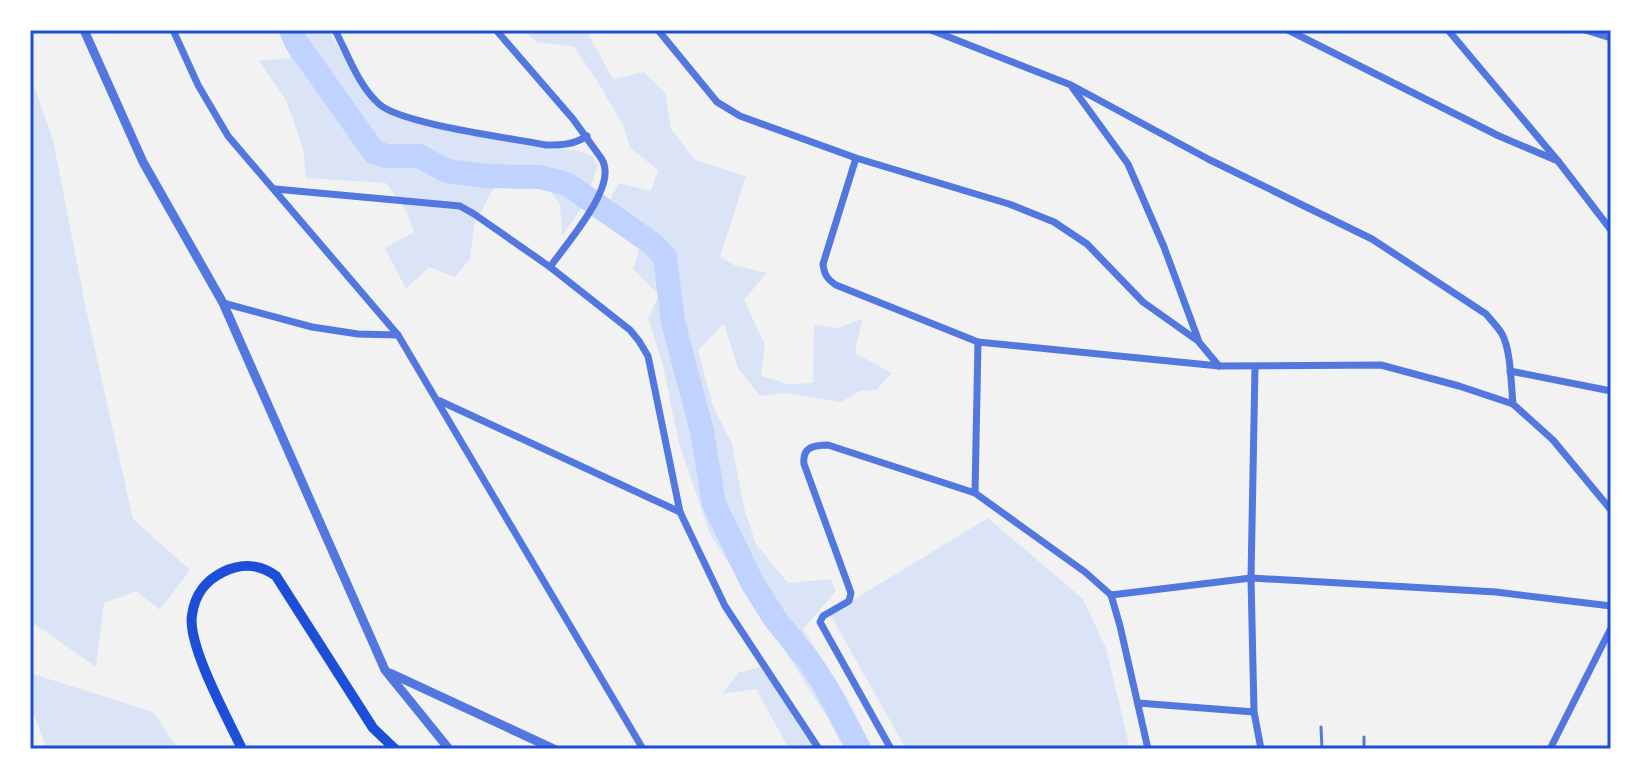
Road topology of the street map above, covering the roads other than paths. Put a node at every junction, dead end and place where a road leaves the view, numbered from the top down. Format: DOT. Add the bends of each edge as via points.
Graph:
graph roads {
  1 [pos="84,30"];
  2 [pos="173,30"];
  3 [pos="335,30"];
  4 [pos="496,30"];
  5 [pos="658,30"];
  6 [pos="931,30"];
  7 [pos="1288,30"];
  8 [pos="1448,30"];
  9 [pos="1585,30"];
  10 [pos="1611,38"];
  11 [pos="1071,85"];
  12 [pos="587,136"];
  13 [pos="856,158"];
  14 [pos="1558,161"];
  15 [pos="275,189"];
  16 [pos="1611,230"];
  17 [pos="550,267"];
  18 [pos="223,303"];
  19 [pos="398,335"];
  20 [pos="1198,341"];
  21 [pos="978,342"];
  22 [pos="1219,366"];
  23 [pos="1255,367"];
  24 [pos="1510,371"];
  25 [pos="1611,391"];
  26 [pos="438,400"];
  27 [pos="1513,404"];
  28 [pos="975,493"];
  29 [pos="1611,510"];
  30 [pos="680,512"];
  31 [pos="1251,578"];
  32 [pos="1111,595"];
  33 [pos="1611,606"];
  34 [pos="1611,628"];
  35 [pos="385,670"];
  36 [pos="1138,703"];
  37 [pos="1254,712"];
  38 [pos="1321,727"];
  39 [pos="1364,737"];
  40 [pos="242,749"];
  41 [pos="395,749"];
  42 [pos="449,749"];
  43 [pos="554,749"];
  44 [pos="643,749"];
  45 [pos="819,749"];
  46 [pos="891,749"];
  47 [pos="1148,749"];
  48 [pos="1261,749"];
  49 [pos="1322,749"];
  50 [pos="1364,749"];
  51 [pos="1550,749"];
  1 -- 18 [label="street" via="143,162"];
  2 -- 15 [label="street" via="228,136"];
  3 -- 12 [label="street" via="364,87 381,106 402,115 546,145"];
  4 -- 12 [label="street"];
  5 -- 13 [label="street" via="717,102 740,116"];
  6 -- 11 [label="street"];
  7 -- 14 [label="street"];
  8 -- 14 [label="street"];
  9 -- 10 [label="street"];
  11 -- 20 [label="street" via="1128,164"];
  11 -- 24 [label="street" via="1372,239 1486,314 1503,336"];
  12 -- 17 [label="street" via="606,173 594,207"];
  13 -- 20 [label="street" via="1054,222 1087,244 1143,302"];
  13 -- 21 [label="street" via="824,273 836,285"];
  14 -- 16 [label="street"];
  15 -- 17 [label="street" via="460,206"];
  15 -- 19 [label="street"];
  17 -- 30 [label="street" via="630,330 648,356"];
  18 -- 19 [label="street" via="312,327"];
  18 -- 35 [label="street"];
  19 -- 26 [label="street"];
  20 -- 22 [label="street"];
  21 -- 22 [label="street"];
  21 -- 28 [label="street"];
  22 -- 23 [label="street"];
  23 -- 27 [label="street" via="1381,365"];
  23 -- 31 [label="street"];
  24 -- 25 [label="street"];
  24 -- 27 [label="street"];
  26 -- 30 [label="street"];
  26 -- 44 [label="street"];
  27 -- 29 [label="street" via="1553,440"];
  28 -- 32 [label="street"];
  28 -- 46 [label="street" via="828,445 811,446 803,457 851,593 849,601 820,622"];
  30 -- 45 [label="street" via="725,606"];
  31 -- 32 [label="street"];
  31 -- 33 [label="street" via="1496,592"];
  31 -- 37 [label="street"];
  32 -- 36 [label="street"];
  34 -- 51 [label="street"];
  35 -- 42 [label="street"];
  35 -- 43 [label="street"];
  36 -- 37 [label="street"];
  36 -- 47 [label="street"];
  37 -- 48 [label="street"];
  38 -- 49 [label="lane"];
  39 -- 50 [label="lane"];
  40 -- 41 [label="main road" via="198,655 191,618 207,580 253,566 276,576 373,728"];
}
